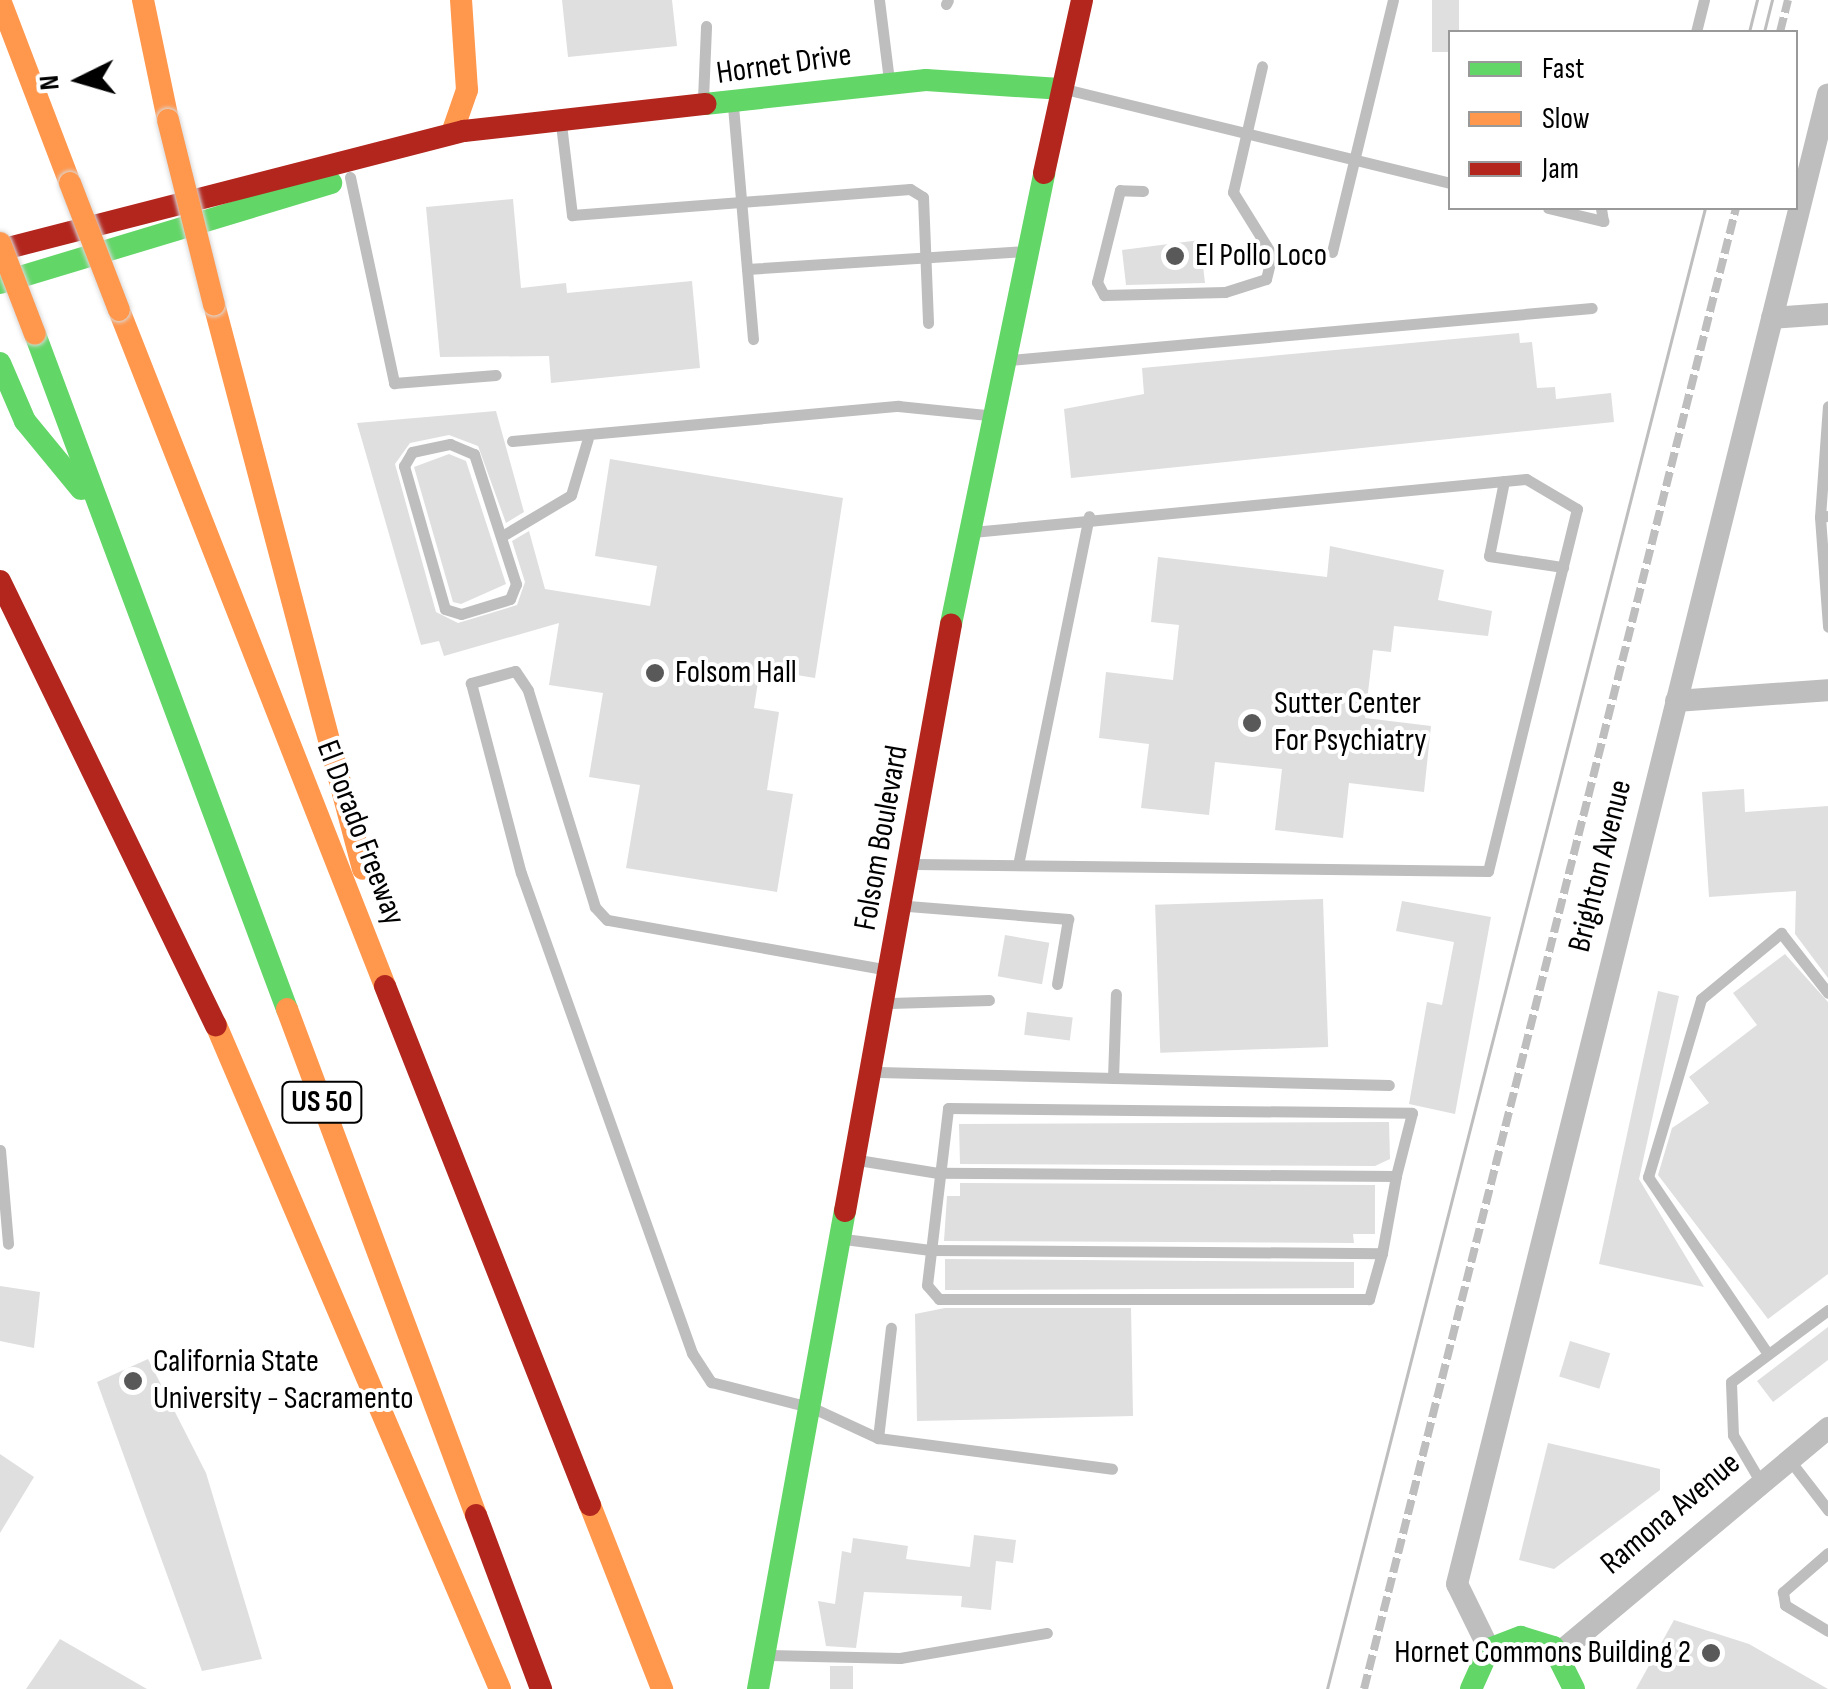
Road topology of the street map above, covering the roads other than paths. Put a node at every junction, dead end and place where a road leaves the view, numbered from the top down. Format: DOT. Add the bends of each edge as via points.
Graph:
graph roads {
  1 [pos="0,0"];
  2 [pos="143,0"];
  3 [pos="158,0"];
  4 [pos="461,0"];
  5 [pos="879,0"];
  6 [pos="1082,0"];
  7 [pos="1393,0"];
  8 [pos="1704,0"];
  9 [pos="706,26"];
  10 [pos="1696,30"];
  11 [pos="1262,66"];
  12 [pos="158,82"];
  13 [pos="890,83"];
  14 [pos="1060,89"];
  15 [pos="1828,94"];
  16 [pos="733,106"];
  17 [pos="704,109"];
  18 [pos="561,124"];
  19 [pos="518,128"];
  20 [pos="1248,132"];
  21 [pos="452,133"];
  22 [pos="1354,160"];
  23 [pos="350,177"];
  24 [pos="1448,184"];
  25 [pos="1143,192"];
  26 [pos="741,202"];
  27 [pos="1556,210"];
  28 [pos="1601,210"];
  29 [pos="0,246"];
  30 [pos="926,250"];
  31 [pos="1025,251"];
  32 [pos="1332,252"];
  33 [pos="747,269"];
  34 [pos="0,283"];
  35 [pos="1592,308"];
  36 [pos="1828,314"];
  37 [pos="1772,318"];
  38 [pos="928,323"];
  39 [pos="753,340"];
  40 [pos="1000,360"];
  41 [pos="0,363"];
  42 [pos="496,374"];
  43 [pos="1828,406"];
  44 [pos="990,416"];
  45 [pos="588,438"];
  46 [pos="512,441"];
  47 [pos="1504,481"];
  48 [pos="104,516"];
  49 [pos="1089,516"];
  50 [pos="1824,516"];
  51 [pos="967,533"];
  52 [pos="502,536"];
  53 [pos="1563,567"];
  54 [pos="0,581"];
  55 [pos="1828,627"];
  56 [pos="1828,690"];
  57 [pos="1676,701"];
  58 [pos="911,864"];
  59 [pos="1018,865"];
  60 [pos="904,905"];
  61 [pos="892,970"];
  62 [pos="1057,984"];
  63 [pos="1828,993"];
  64 [pos="1116,994"];
  65 [pos="989,1000"];
  66 [pos="886,1004"];
  67 [pos="413,1058"];
  68 [pos="874,1072"];
  69 [pos="1113,1078"];
  70 [pos="1389,1086"];
  71 [pos="0,1150"];
  72 [pos="858,1160"];
  73 [pos="938,1173"];
  74 [pos="1396,1176"];
  75 [pos="843,1239"];
  76 [pos="8,1244"];
  77 [pos="930,1250"];
  78 [pos="1382,1253"];
  79 [pos="1828,1310"];
  80 [pos="891,1328"];
  81 [pos="1768,1354"];
  82 [pos="813,1408"];
  83 [pos="1828,1428"];
  84 [pos="878,1438"];
  85 [pos="1788,1458"];
  86 [pos="1112,1469"];
  87 [pos="1760,1481"];
  88 [pos="1828,1510"];
  89 [pos="1828,1552"];
  90 [pos="1828,1630"];
  91 [pos="1047,1633"];
  92 [pos="1489,1649"];
  93 [pos="1559,1653"];
  94 [pos="765,1655"];
  95 [pos="500,1689"];
  96 [pos="540,1689"];
  97 [pos="662,1689"];
  98 [pos="758,1689"];
  99 [pos="1471,1689"];
  100 [pos="1574,1689"];
  1 -- 67 [label="main road, El Dorado Freeway, bridge"];
  2 -- 12 [label="main road"];
  3 -- 12 [label="main road"];
  4 -- 21 [label="main road" via="467,90"];
  5 -- 13 [label="lane"];
  6 -- 14 [label="main road, Folsom Boulevard"];
  7 -- 22 [label="lane"];
  8 -- 10 [label="lane"];
  9 -- 17 [label="lane"];
  11 -- 20 [label="lane"];
  12 -- 67 [label="main road, bridge"];
  13 -- 14 [label="main road, Hornet Drive" via="978,79"];
  13 -- 16 [label="main road, Hornet Drive"];
  14 -- 20 [label="lane"];
  14 -- 31 [label="main road, Folsom Boulevard"];
  15 -- 37 [label="street, Brighton Avenue"];
  16 -- 17 [label="main road, Hornet Drive"];
  16 -- 26 [label="lane"];
  17 -- 18 [label="main road, Hornet Drive"];
  18 -- 19 [label="main road, Hornet Drive"];
  18 -- 26 [label="lane" via="572,215"];
  19 -- 21 [label="main road, Hornet Drive"];
  19 -- 23 [label="main road, Hornet Drive"];
  20 -- 22 [label="lane"];
  20 -- 25 [label="lane" via="1234,192 1272,256 1257,288 1104,295 1097,282 1120,190"];
  21 -- 29 [label="main road, Hornet Drive"];
  22 -- 24 [label="lane"];
  22 -- 32 [label="lane"];
  23 -- 34 [label="main road, Hornet Drive"];
  23 -- 42 [label="lane" via="394,383"];
  26 -- 30 [label="lane" via="910,189 923,196"];
  26 -- 33 [label="lane"];
  27 -- 28 [label="lane" via="1603,221"];
  29 -- 48 [label="main road, US 50, bridge"];
  30 -- 31 [label="lane"];
  30 -- 33 [label="lane"];
  30 -- 38 [label="lane"];
  31 -- 40 [label="main road, Folsom Boulevard"];
  33 -- 39 [label="lane"];
  35 -- 40 [label="lane"];
  36 -- 37 [label="street"];
  37 -- 57 [label="street, Brighton Avenue"];
  40 -- 44 [label="main road, Folsom Boulevard"];
  41 -- 48 [label="main road" via="25,420"];
  43 -- 50 [label="lane"];
  44 -- 45 [label="lane" via="898,406"];
  44 -- 51 [label="main road, Folsom Boulevard"];
  45 -- 46 [label="lane"];
  45 -- 52 [label="lane" via="571,495"];
  47 -- 49 [label="lane"];
  47 -- 53 [label="lane" via="1526,479 1578,509"];
  47 -- 53 [label="lane" via="1490,556"];
  48 -- 96 [label="main road, US 50"];
  49 -- 51 [label="lane"];
  49 -- 59 [label="lane"];
  50 -- 55 [label="lane"];
  51 -- 58 [label="main road, Folsom Boulevard"];
  52 -- 52 [label="lane" via="474,454 450,444 412,452 404,466 445,609 461,614 510,599 516,584"];
  53 -- 59 [label="lane" via="1488,870"];
  54 -- 95 [label="main road" via="211,1014"];
  56 -- 57 [label="street"];
  57 -- 92 [label="street, Brighton Avenue" via="1456,1584"];
  58 -- 59 [label="lane"];
  58 -- 60 [label="main road, Folsom Boulevard"];
  60 -- 61 [label="main road, Folsom Boulevard"];
  60 -- 62 [label="lane" via="974,918 1068,919"];
  61 -- 66 [label="main road, Folsom Boulevard"];
  61 -- 82 [label="lane" via="607,920 594,907 528,690 515,671 471,683 521,873 692,1353 711,1382"];
  63 -- 81 [label="lane" via="1782,933 1701,999 1648,1177"];
  64 -- 69 [label="lane"];
  65 -- 66 [label="lane"];
  66 -- 68 [label="main road, Folsom Boulevard"];
  67 -- 97 [label="main road, El Dorado Freeway"];
  68 -- 69 [label="lane"];
  68 -- 72 [label="main road, Folsom Boulevard"];
  69 -- 70 [label="lane"];
  71 -- 76 [label="lane"];
  72 -- 73 [label="lane"];
  72 -- 75 [label="main road, Folsom Boulevard"];
  73 -- 74 [label="lane"];
  73 -- 74 [label="lane" via="948,1108 1412,1113"];
  73 -- 77 [label="lane"];
  74 -- 78 [label="lane"];
  75 -- 77 [label="lane"];
  75 -- 82 [label="main road, Folsom Boulevard"];
  77 -- 78 [label="lane"];
  77 -- 78 [label="lane" via="928,1286 938,1299 1369,1299"];
  79 -- 81 [label="lane"];
  80 -- 84 [label="lane"];
  81 -- 87 [label="lane" via="1731,1382 1727,1405"];
  82 -- 84 [label="lane"];
  82 -- 94 [label="main road, Folsom Boulevard"];
  83 -- 85 [label="street, Ramona Avenue"];
  84 -- 86 [label="lane"];
  85 -- 87 [label="street, Ramona Avenue"];
  85 -- 88 [label="lane"];
  87 -- 93 [label="street, Ramona Avenue"];
  89 -- 90 [label="lane" via="1783,1592 1785,1605"];
  91 -- 94 [label="lane" via="900,1658"];
  92 -- 93 [label="main road" via="1521,1637"];
  92 -- 99 [label="main road"];
  93 -- 100 [label="main road"];
  94 -- 98 [label="main road, Folsom Boulevard"];
}
